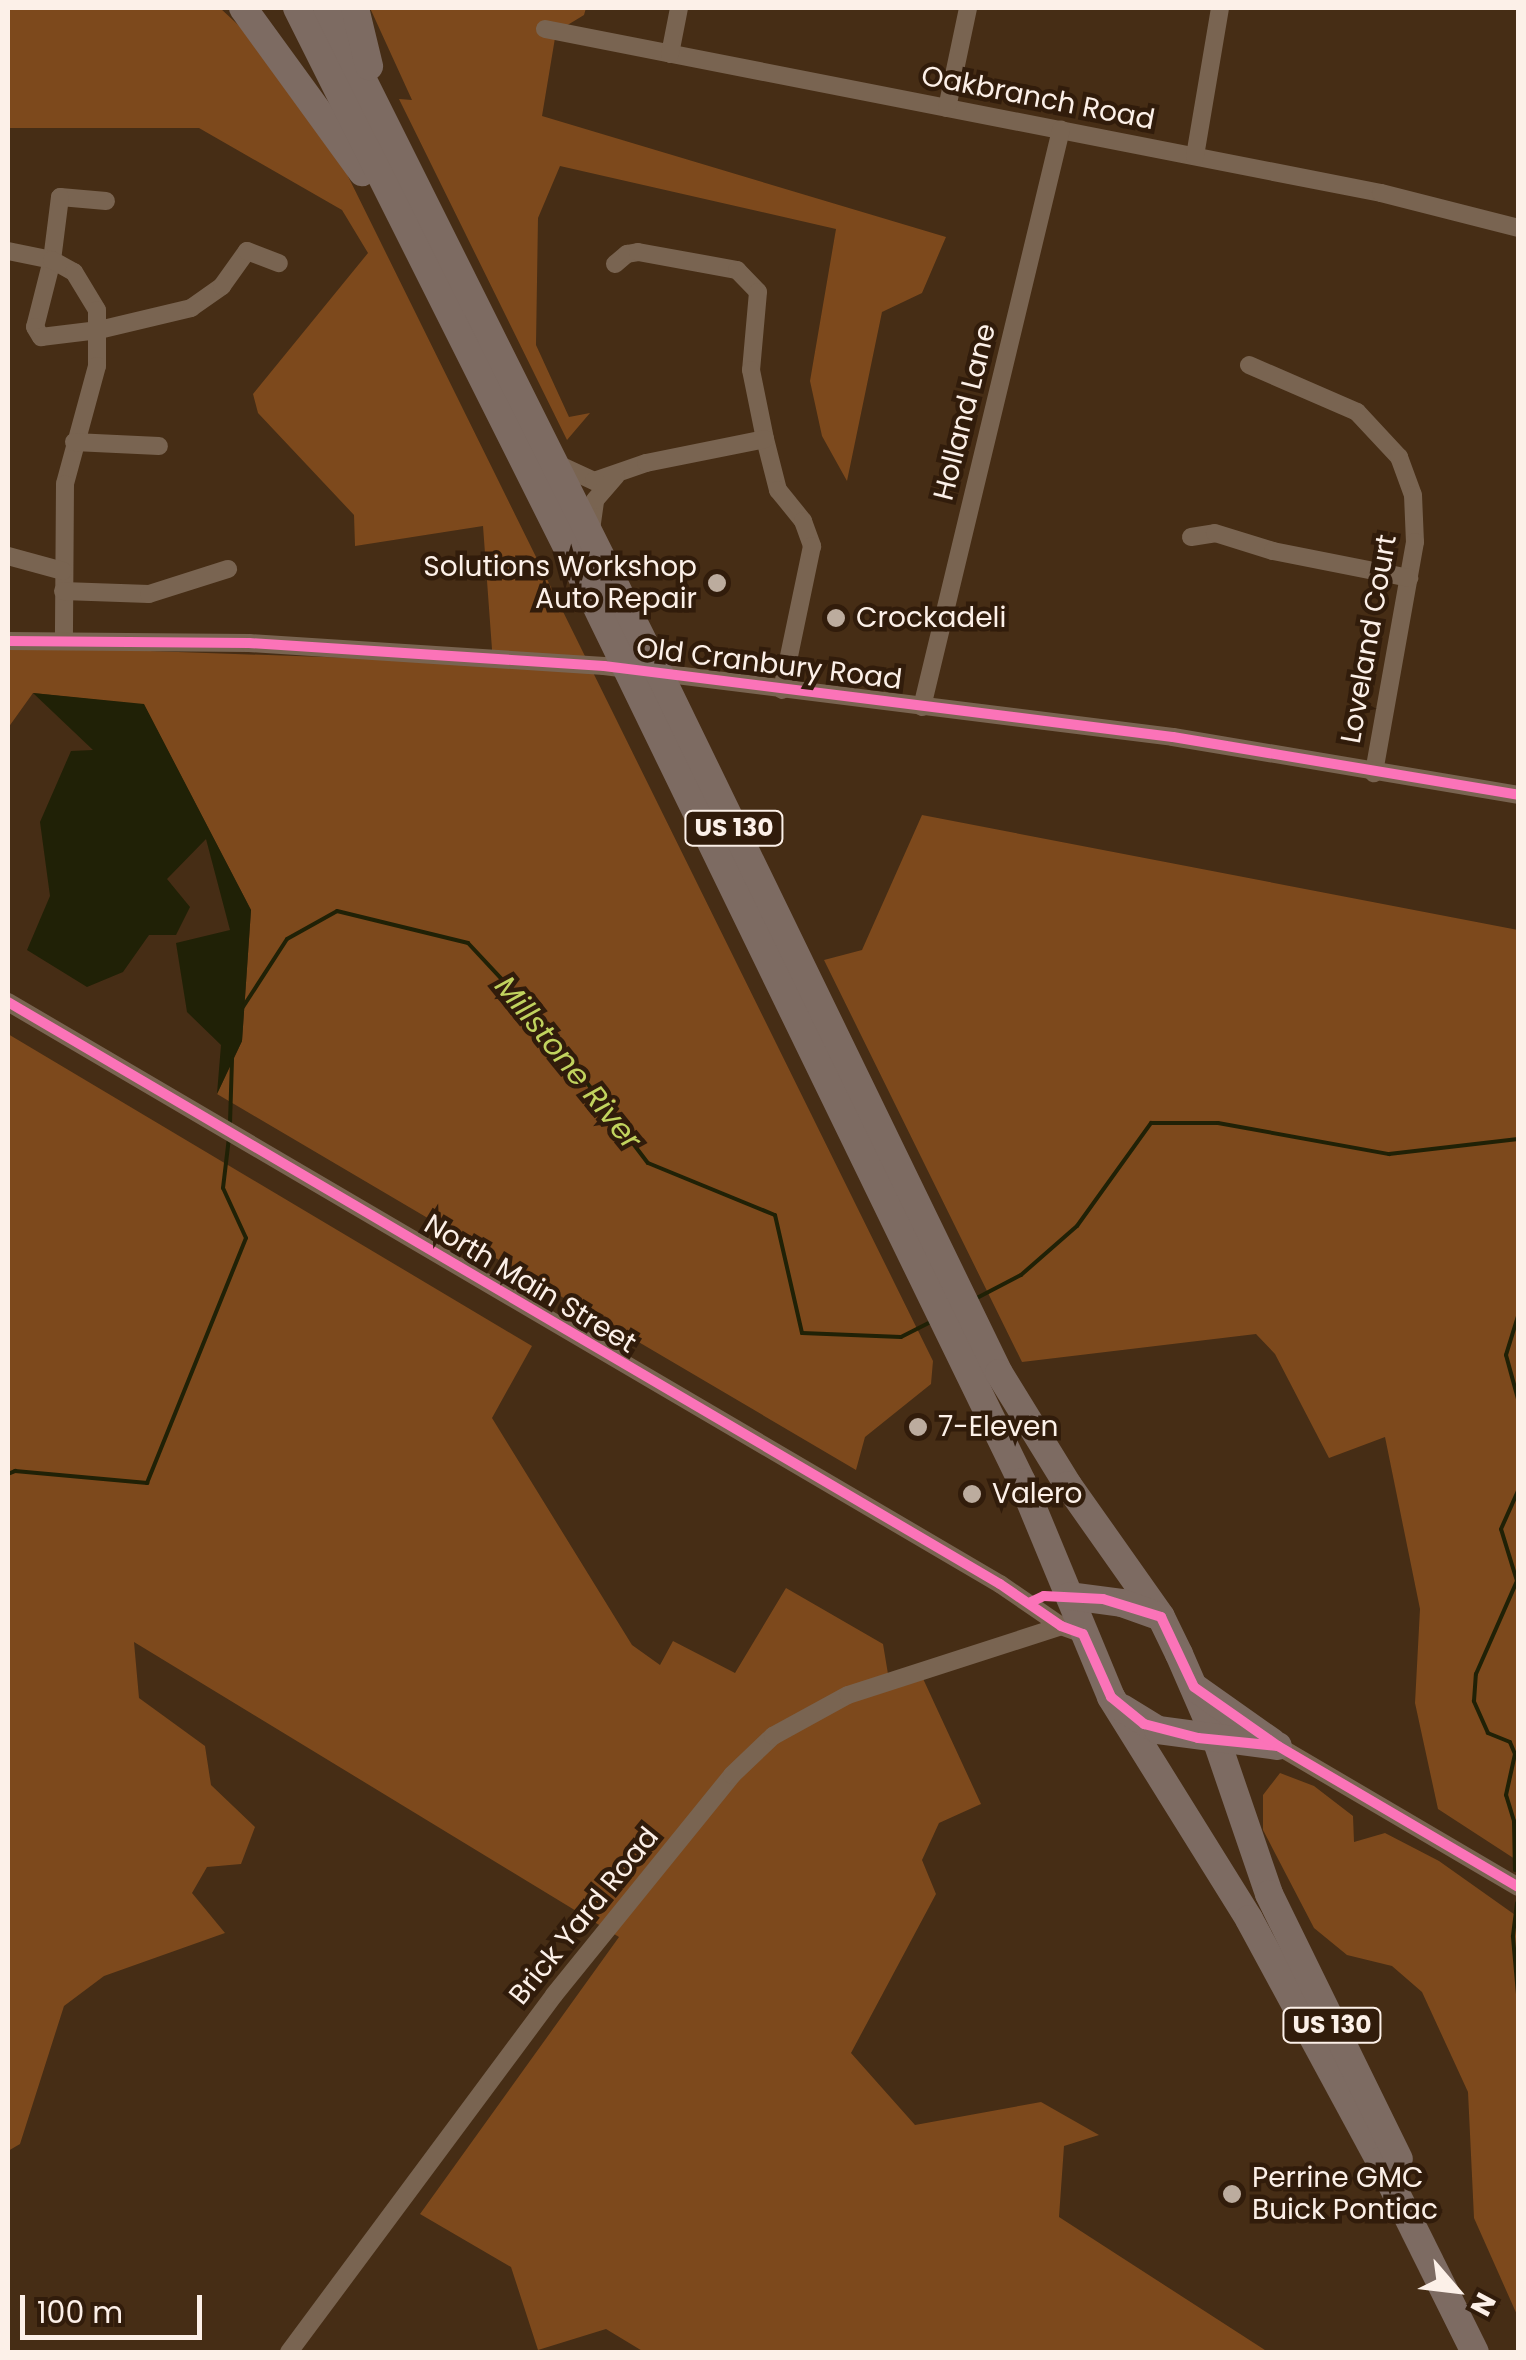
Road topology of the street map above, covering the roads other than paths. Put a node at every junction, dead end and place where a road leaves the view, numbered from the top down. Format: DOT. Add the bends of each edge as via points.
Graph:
graph roads {
  1 [pos="243,8"];
  2 [pos="297,8"];
  3 [pos="327,8"];
  4 [pos="355,8"];
  5 [pos="678,8"];
  6 [pos="968,8"];
  7 [pos="1220,8"];
  8 [pos="544,30"];
  9 [pos="670,54"];
  10 [pos="947,108"];
  11 [pos="1061,130"];
  12 [pos="390,134"];
  13 [pos="1196,156"];
  14 [pos="106,202"];
  15 [pos="1518,228"];
  16 [pos="8,251"];
  17 [pos="52,260"];
  18 [pos="279,263"];
  19 [pos="616,264"];
  20 [pos="427,269"];
  21 [pos="99,330"];
  22 [pos="1249,365"];
  23 [pos="764,439"];
  24 [pos="74,442"];
  25 [pos="159,446"];
  26 [pos="554,462"];
  27 [pos="617,476"];
  28 [pos="592,537"];
  29 [pos="1191,537"];
  30 [pos="8,556"];
  31 [pos="228,569"];
  32 [pos="63,571"];
  33 [pos="1408,578"];
  34 [pos="63,592"];
  35 [pos="8,641"];
  36 [pos="64,642"];
  37 [pos="627,669"];
  38 [pos="660,674"];
  39 [pos="782,690"];
  40 [pos="922,707"];
  41 [pos="1374,773"];
  42 [pos="1518,795"];
  43 [pos="8,1002"];
  44 [pos="946,1297"];
  45 [pos="960,1325"];
  46 [pos="1070,1596"];
  47 [pos="1103,1599"];
  48 [pos="1031,1602"];
  49 [pos="1160,1617"];
  50 [pos="1072,1630"];
  51 [pos="1019,1639"];
  52 [pos="1196,1694"];
  53 [pos="1111,1697"];
  54 [pos="1158,1730"];
  55 [pos="1216,1740"];
  56 [pos="1267,1743"];
  57 [pos="1231,1784"];
  58 [pos="1518,1887"];
  59 [pos="289,2352"];
  60 [pos="1475,2352"];
  61 [pos="1495,2352"];
  1 -- 20 [label="highway"];
  2 -- 20 [label="highway, US 130"];
  3 -- 12 [label="highway, US 130"];
  4 -- 12 [label="highway"];
  5 -- 9 [label="street"];
  6 -- 10 [label="street"];
  7 -- 13 [label="street"];
  8 -- 9 [label="street, Oakbranch Road"];
  9 -- 10 [label="street, Oakbranch Road"];
  10 -- 11 [label="street, Oakbranch Road"];
  11 -- 13 [label="street, Oakbranch Road"];
  11 -- 40 [label="street, Holland Lane"];
  12 -- 26 [label="highway, US 130"];
  13 -- 15 [label="street, Oakbranch Road"];
  14 -- 17 [label="street" via="60,196"];
  16 -- 17 [label="street"];
  17 -- 21 [label="street" via="84,282"];
  17 -- 21 [label="street" via="37,332 47,339"];
  18 -- 21 [label="street" via="248,251 222,286 191,308"];
  19 -- 23 [label="street" via="638,252 737,270 754,284 761,303 751,370"];
  20 -- 37 [label="highway, US 130"];
  21 -- 24 [label="street" via="92,387"];
  22 -- 33 [label="street, Loveland Court" via="1357,412 1399,457 1415,508"];
  23 -- 27 [label="street"];
  23 -- 39 [label="street" via="778,490 803,521 812,546"];
  24 -- 25 [label="street"];
  24 -- 32 [label="street" via="63,512"];
  26 -- 27 [label="street" via="594,481"];
  26 -- 28 [label="highway, US 130"];
  27 -- 28 [label="street" via="594,500"];
  28 -- 38 [label="highway, US 130"];
  29 -- 33 [label="street" via="1216,533"];
  30 -- 32 [label="street"];
  31 -- 34 [label="street" via="148,594"];
  32 -- 34 [label="street"];
  33 -- 41 [label="street, Loveland Court"];
  34 -- 36 [label="street"];
  35 -- 36 [label="street, Old Cranbury Road"];
  36 -- 37 [label="street, Old Cranbury Road" via="249,642"];
  37 -- 38 [label="street, Old Cranbury Road"];
  37 -- 44 [label="highway, US 130"];
  38 -- 39 [label="street, Old Cranbury Road"];
  38 -- 44 [label="highway, US 130"];
  39 -- 40 [label="street, Old Cranbury Road"];
  40 -- 41 [label="street, Old Cranbury Road" via="1173,737"];
  41 -- 42 [label="street, Old Cranbury Road"];
  43 -- 48 [label="street, North Main Street"];
  44 -- 45 [label="highway, US 130"];
  45 -- 46 [label="highway, US 130"];
  45 -- 49 [label="highway, US 130"];
  46 -- 47 [label="highway"];
  46 -- 48 [label="street"];
  46 -- 50 [label="highway, US 130"];
  47 -- 49 [label="highway"];
  47 -- 50 [label="highway"];
  48 -- 50 [label="street, North Main Street"];
  48 -- 51 [label="street"];
  49 -- 52 [label="highway, US 130"];
  50 -- 51 [label="street, Brick Yard Road"];
  50 -- 53 [label="highway, US 130"];
  51 -- 59 [label="street, Brick Yard Road" via="835,1700 773,1736 746,1762 554,1995"];
  52 -- 54 [label="highway" via="1183,1727"];
  52 -- 55 [label="highway, US 130"];
  52 -- 56 [label="highway"];
  53 -- 54 [label="highway"];
  53 -- 60 [label="highway, US 130" via="1249,1919"];
  54 -- 55 [label="highway"];
  55 -- 56 [label="highway"];
  55 -- 57 [label="highway, US 130"];
  56 -- 57 [label="highway" via="1240,1753"];
  56 -- 58 [label="street"];
  57 -- 61 [label="highway, US 130" via="1269,1894"];
}
